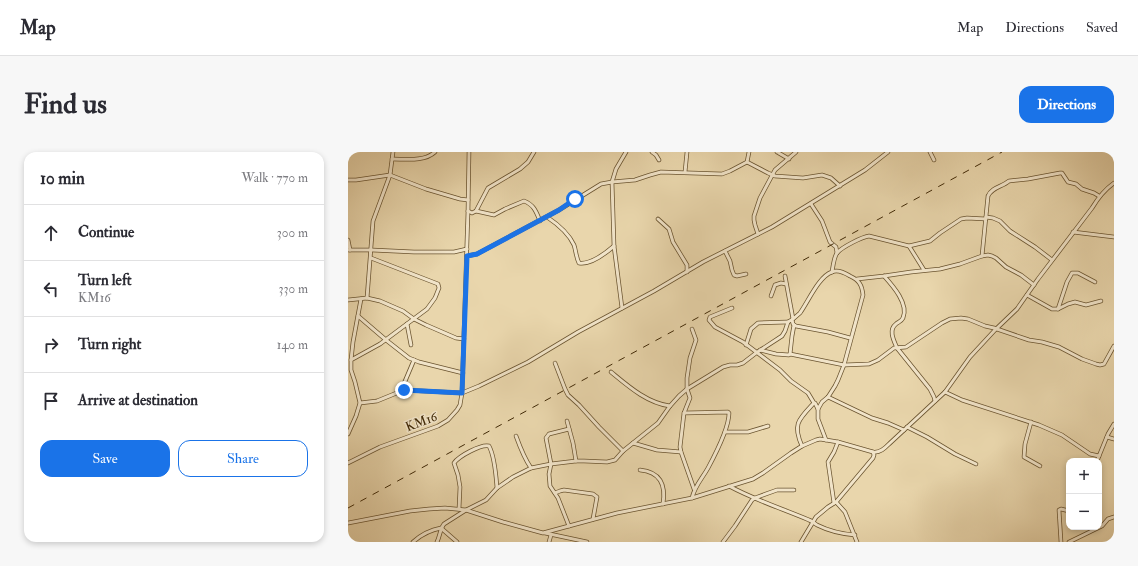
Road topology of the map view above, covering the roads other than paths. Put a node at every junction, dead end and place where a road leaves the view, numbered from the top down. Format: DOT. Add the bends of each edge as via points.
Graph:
graph roads {
  1 [pos="394,152"];
  2 [pos="435,152"];
  3 [pos="469,152"];
  4 [pos="534,152"];
  5 [pos="626,152"];
  6 [pos="652,152"];
  7 [pos="687,152"];
  8 [pos="749,152"];
  9 [pos="777,152"];
  10 [pos="796,152"];
  11 [pos="930,152"];
  12 [pos="887,153"];
  13 [pos="392,159"];
  14 [pos="789,159"];
  15 [pos="659,160"];
  16 [pos="934,160"];
  17 [pos="748,162"];
  18 [pos="685,172"];
  19 [pos="390,175"];
  20 [pos="772,175"];
  21 [pos="348,180"];
  22 [pos="612,182"];
  23 [pos="1114,184"];
  24 [pos="840,186"];
  25 [pos="1099,196"];
  26 [pos="468,200"];
  27 [pos="811,204"];
  28 [pos="468,211"];
  29 [pos="476,211"];
  30 [pos="546,217"];
  31 [pos="986,218"];
  32 [pos="658,219"];
  33 [pos="540,221"];
  34 [pos="1073,232"];
  35 [pos="758,234"];
  36 [pos="1114,237"];
  37 [pos="348,240"];
  38 [pos="614,246"];
  39 [pos="909,246"];
  40 [pos="467,249"];
  41 [pos="349,250"];
  42 [pos="372,250"];
  43 [pos="725,251"];
  44 [pos="837,253"];
  45 [pos="467,256"];
  46 [pos="982,256"];
  47 [pos="371,258"];
  48 [pos="1052,260"];
  49 [pos="924,270"];
  50 [pos="687,272"];
  51 [pos="832,272"];
  52 [pos="746,274"];
  53 [pos="785,276"];
  54 [pos="884,276"];
  55 [pos="857,279"];
  56 [pos="1095,282"];
  57 [pos="786,284"];
  58 [pos="1034,285"];
  59 [pos="1027,295"];
  60 [pos="771,296"];
  61 [pos="367,298"];
  62 [pos="361,299"];
  63 [pos="348,300"];
  64 [pos="1101,301"];
  65 [pos="622,308"];
  66 [pos="732,308"];
  67 [pos="1058,309"];
  68 [pos="358,316"];
  69 [pos="414,319"];
  70 [pos="793,320"];
  71 [pos="788,322"];
  72 [pos="407,324"];
  73 [pos="794,325"];
  74 [pos="692,329"];
  75 [pos="996,329"];
  76 [pos="850,338"];
  77 [pos="464,339"];
  78 [pos="386,340"];
  79 [pos="746,344"];
  80 [pos="411,345"];
  81 [pos="1114,346"];
  82 [pos="897,348"];
  83 [pos="760,350"];
  84 [pos="756,353"];
  85 [pos="790,354"];
  86 [pos="351,360"];
  87 [pos="414,360"];
  88 [pos="554,363"];
  89 [pos="844,365"];
  90 [pos="349,368"];
  91 [pos="611,372"];
  92 [pos="463,373"];
  93 [pos="687,389"];
  94 [pos="404,390"];
  95 [pos="945,392"];
  96 [pos="462,393"];
  97 [pos="826,398"];
  98 [pos="934,401"];
  99 [pos="360,403"];
  100 [pos="815,403"];
  101 [pos="670,406"];
  102 [pos="818,410"];
  103 [pos="684,413"];
  104 [pos="567,421"];
  105 [pos="1031,422"];
  106 [pos="1114,424"];
  107 [pos="768,426"];
  108 [pos="907,427"];
  109 [pos="569,429"];
  110 [pos="904,430"];
  111 [pos="725,432"];
  112 [pos="348,434"];
  113 [pos="516,436"];
  114 [pos="1107,437"];
  115 [pos="1114,439"];
  116 [pos="826,440"];
  117 [pos="838,442"];
  118 [pos="633,443"];
  119 [pos="802,446"];
  120 [pos="624,451"];
  121 [pos="681,452"];
  122 [pos="873,452"];
  123 [pos="1099,456"];
  124 [pos="576,461"];
  125 [pos="348,463"];
  126 [pos="551,464"];
  127 [pos="976,464"];
  128 [pos="1040,466"];
  129 [pos="531,468"];
  130 [pos="640,470"];
  131 [pos="729,486"];
  132 [pos="497,488"];
  133 [pos="694,489"];
  134 [pos="794,490"];
  135 [pos="555,493"];
  136 [pos="692,498"];
  137 [pos="754,498"];
  138 [pos="835,503"];
  139 [pos="663,504"];
  140 [pos="459,509"];
  141 [pos="466,510"];
  142 [pos="1066,510"];
  143 [pos="1114,517"];
  144 [pos="593,519"];
  145 [pos="813,522"];
  146 [pos="348,523"];
  147 [pos="569,526"];
  148 [pos="441,528"];
  149 [pos="543,533"];
  150 [pos="550,535"];
  151 [pos="856,535"];
  152 [pos="413,542"];
  153 [pos="437,542"];
  154 [pos="457,542"];
  155 [pos="549,542"];
  156 [pos="586,542"];
  157 [pos="723,542"];
  158 [pos="801,542"];
  159 [pos="857,542"];
  160 [pos="1061,542"];
  161 [pos="1069,542"];
  1 -- 13 [label="street"];
  2 -- 13 [label="street" via="428,157"];
  3 -- 26 [label="street, KM16"];
  4 -- 29 [label="street" via="520,169 488,188"];
  5 -- 22 [label="street"];
  6 -- 15 [label="street"];
  7 -- 18 [label="street"];
  8 -- 17 [label="street"];
  9 -- 14 [label="street"];
  10 -- 14 [label="street"];
  11 -- 16 [label="street"];
  12 -- 24 [label="street"];
  13 -- 19 [label="street"];
  14 -- 20 [label="street"];
  17 -- 18 [label="street" via="722,174"];
  17 -- 20 [label="street"];
  18 -- 22 [label="street" via="661,172 635,180"];
  19 -- 21 [label="street"];
  19 -- 26 [label="street" via="426,189"];
  19 -- 42 [label="street" via="373,221"];
  20 -- 24 [label="street" via="803,178 822,175 831,178"];
  20 -- 35 [label="street" via="754,216"];
  22 -- 30 [label="street" via="600,184"];
  22 -- 38 [label="street"];
  23 -- 25 [label="street"];
  24 -- 27 [label="street"];
  25 -- 31 [label="street" via="1068,182 1060,172 1009,181 990,192"];
  25 -- 34 [label="street"];
  26 -- 28 [label="street, KM16"];
  27 -- 35 [label="street"];
  27 -- 44 [label="street"];
  28 -- 29 [label="street"];
  28 -- 40 [label="street, KM16"];
  29 -- 33 [label="street" via="494,215 524,201 534,207"];
  30 -- 33 [label="street"];
  30 -- 38 [label="street" via="569,237 579,263 584,264 597,258"];
  31 -- 39 [label="street" via="961,219 930,242"];
  31 -- 46 [label="street"];
  31 -- 48 [label="street" via="1000,221"];
  32 -- 50 [label="street" via="670,229 672,239 687,265"];
  33 -- 45 [label="street" via="477,254"];
  34 -- 36 [label="street"];
  34 -- 48 [label="street"];
  35 -- 43 [label="street"];
  37 -- 41 [label="street"];
  38 -- 65 [label="street"];
  39 -- 44 [label="street" via="865,236"];
  39 -- 49 [label="street"];
  40 -- 42 [label="street" via="454,252"];
  40 -- 45 [label="street, KM16"];
  41 -- 42 [label="street"];
  42 -- 47 [label="street"];
  43 -- 50 [label="street"];
  43 -- 52 [label="street" via="734,275"];
  44 -- 51 [label="street"];
  45 -- 77 [label="street, KM16"];
  46 -- 49 [label="street" via="950,267"];
  46 -- 58 [label="street" via="992,256"];
  47 -- 61 [label="street"];
  47 -- 69 [label="street" via="438,284 439,290 432,304"];
  48 -- 58 [label="street"];
  49 -- 54 [label="street"];
  50 -- 65 [label="street"];
  51 -- 55 [label="street" via="837,271"];
  51 -- 70 [label="street" via="822,279"];
  53 -- 57 [label="street"];
  54 -- 55 [label="street"];
  54 -- 82 [label="street" via="904,306 903,317 892,329"];
  55 -- 76 [label="street" via="863,295"];
  56 -- 67 [label="street" via="1078,273 1069,276"];
  57 -- 60 [label="street" via="776,285"];
  57 -- 70 [label="street"];
  58 -- 59 [label="street"];
  59 -- 67 [label="street" via="1052,309"];
  59 -- 75 [label="street" via="1017,309"];
  61 -- 62 [label="street"];
  61 -- 69 [label="street" via="390,305"];
  62 -- 63 [label="street"];
  62 -- 68 [label="street"];
  64 -- 67 [label="street" via="1086,305 1075,302"];
  65 -- 96 [label="street" via="528,362"];
  66 -- 79 [label="street" via="710,317 710,320 715,327"];
  68 -- 78 [label="street"];
  68 -- 86 [label="street"];
  69 -- 72 [label="street"];
  69 -- 77 [label="street" via="456,338"];
  70 -- 71 [label="street"];
  70 -- 73 [label="street"];
  71 -- 79 [label="street" via="758,323 751,329"];
  71 -- 83 [label="street" via="782,336"];
  72 -- 78 [label="street"];
  72 -- 80 [label="street"];
  73 -- 76 [label="street"];
  73 -- 85 [label="street"];
  74 -- 93 [label="street" via="696,340 690,358"];
  75 -- 81 [label="street" via="1042,342 1100,365 1104,364"];
  75 -- 82 [label="street" via="968,319 950,319 906,347"];
  75 -- 95 [label="street" via="966,362"];
  76 -- 89 [label="street"];
  77 -- 92 [label="street, KM16"];
  78 -- 86 [label="street"];
  78 -- 87 [label="street"];
  79 -- 84 [label="street"];
  82 -- 89 [label="street" via="891,349 873,363"];
  82 -- 98 [label="street" via="930,389"];
  83 -- 84 [label="street"];
  83 -- 85 [label="street"];
  84 -- 93 [label="street" via="743,363 723,367"];
  84 -- 100 [label="street" via="808,393"];
  85 -- 89 [label="street"];
  86 -- 90 [label="street"];
  87 -- 92 [label="street"];
  87 -- 94 [label="street" via="403,386"];
  88 -- 120 [label="street" via="568,395"];
  89 -- 97 [label="street" via="836,386"];
  90 -- 99 [label="street"];
  91 -- 101 [label="street" via="647,398"];
  92 -- 96 [label="street, KM16"];
  93 -- 101 [label="street"];
  93 -- 103 [label="street" via="690,398"];
  94 -- 96 [label="street"];
  94 -- 99 [label="street"];
  95 -- 98 [label="street"];
  95 -- 105 [label="street"];
  96 -- 125 [label="street, KM16" via="457,410 444,423 380,447"];
  97 -- 100 [label="street"];
  97 -- 102 [label="street"];
  97 -- 110 [label="street"];
  98 -- 108 [label="street"];
  99 -- 112 [label="street"];
  100 -- 102 [label="street"];
  100 -- 119 [label="street" via="798,422 797,434"];
  101 -- 118 [label="street" via="658,423"];
  102 -- 116 [label="street" via="818,419"];
  103 -- 111 [label="street" via="728,412"];
  103 -- 121 [label="street"];
  104 -- 109 [label="street"];
  105 -- 123 [label="street" via="1062,434 1090,454"];
  105 -- 128 [label="street" via="1024,457"];
  106 -- 114 [label="street"];
  107 -- 111 [label="street" via="748,432"];
  108 -- 110 [label="street"];
  108 -- 127 [label="street"];
  109 -- 124 [label="street"];
  109 -- 126 [label="street" via="549,434 547,437"];
  110 -- 122 [label="street" via="882,450"];
  111 -- 133 [label="street" via="708,468"];
  113 -- 129 [label="street"];
  114 -- 115 [label="street"];
  114 -- 123 [label="street"];
  116 -- 117 [label="street"];
  116 -- 119 [label="street" via="816,440"];
  117 -- 122 [label="street"];
  117 -- 138 [label="street" via="828,462"];
  118 -- 120 [label="street"];
  118 -- 121 [label="street" via="657,450"];
  119 -- 131 [label="street" via="758,477"];
  120 -- 124 [label="street" via="615,460 607,462"];
  121 -- 133 [label="street"];
  122 -- 138 [label="street" via="873,458"];
  124 -- 126 [label="street"];
  126 -- 129 [label="street"];
  126 -- 135 [label="street" via="549,480"];
  129 -- 132 [label="street"];
  130 -- 139 [label="street" via="647,470 658,476 664,493"];
  131 -- 136 [label="street"];
  131 -- 137 [label="street"];
  132 -- 140 [label="street" via="489,446 484,445 458,458 454,463 460,487"];
  132 -- 141 [label="street" via="486,500"];
  133 -- 136 [label="street"];
  134 -- 137 [label="street" via="777,490"];
  135 -- 144 [label="street" via="564,490 598,497"];
  135 -- 147 [label="street"];
  136 -- 139 [label="street"];
  137 -- 145 [label="street"];
  137 -- 157 [label="street"];
  138 -- 145 [label="street" via="821,512"];
  138 -- 151 [label="street" via="845,512"];
  139 -- 144 [label="street"];
  140 -- 141 [label="street"];
  140 -- 146 [label="street" via="429,509"];
  141 -- 148 [label="street"];
  141 -- 149 [label="street"];
  142 -- 160 [label="street" via="1060,510"];
  143 -- 161 [label="street" via="1102,526"];
  144 -- 147 [label="street"];
  145 -- 151 [label="street" via="835,532"];
  145 -- 158 [label="street"];
  147 -- 149 [label="street"];
  148 -- 152 [label="street" via="424,533"];
  148 -- 153 [label="street"];
  148 -- 154 [label="street"];
  149 -- 150 [label="street"];
  150 -- 155 [label="street"];
  150 -- 156 [label="street"];
  151 -- 159 [label="street"];
}
